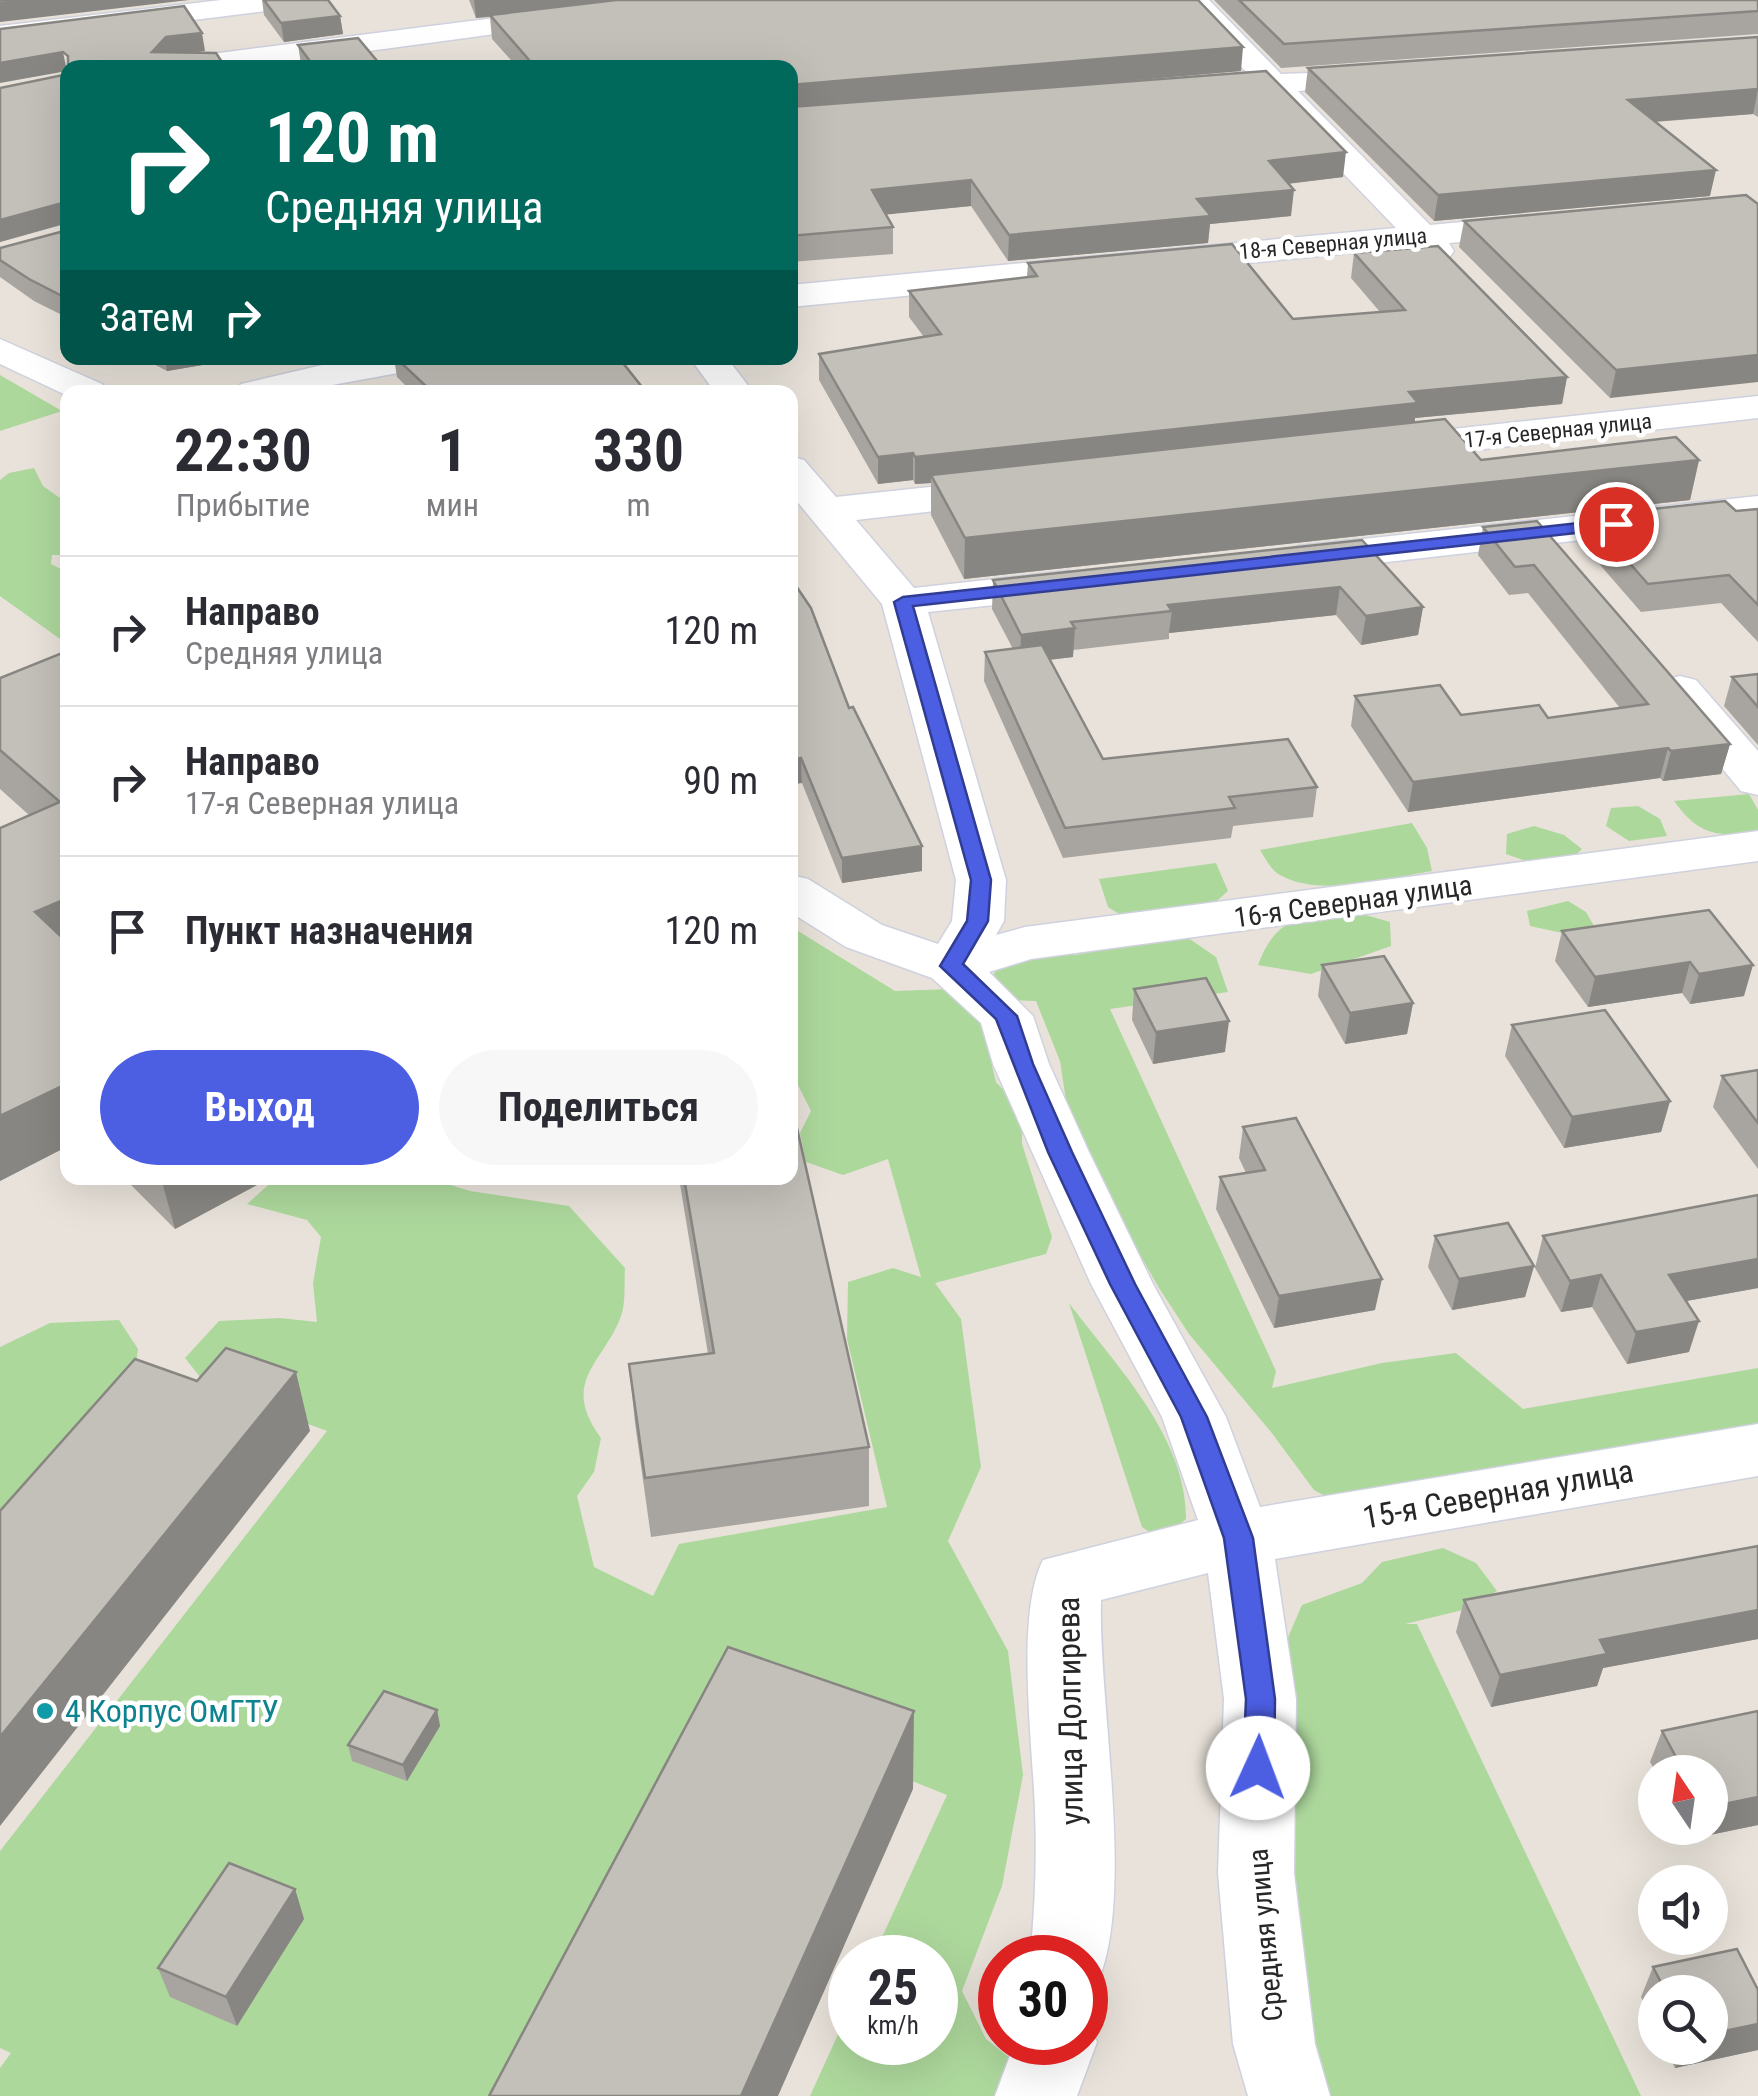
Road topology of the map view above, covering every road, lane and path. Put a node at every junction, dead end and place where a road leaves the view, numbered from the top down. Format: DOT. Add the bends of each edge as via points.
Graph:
graph roads {
  1 [pos="290,0"];
  2 [pos="1193,0"];
  3 [pos="398,11"];
  4 [pos="594,14"];
  5 [pos="420,34"];
  6 [pos="0,35"];
  7 [pos="442,56"];
  8 [pos="230,60"];
  9 [pos="1407,74"];
  10 [pos="1271,84"];
  11 [pos="1180,89"];
  12 [pos="1578,221"];
  13 [pos="1422,235"];
  14 [pos="1458,274"];
  15 [pos="798,295"];
  16 [pos="0,350"];
  17 [pos="375,365"];
  18 [pos="713,365"];
  19 [pos="74,385"];
  20 [pos="279,385"];
  21 [pos="729,385"];
  22 [pos="1758,407"];
  23 [pos="1352,452"];
  24 [pos="798,479"];
  25 [pos="1038,487"];
  26 [pos="1758,508"];
  27 [pos="822,511"];
  28 [pos="1544,532"];
  29 [pos="1253,564"];
  30 [pos="1582,576"];
  31 [pos="1117,578"];
  32 [pos="903,602"];
  33 [pos="1658,664"];
  34 [pos="1758,781"];
  35 [pos="1758,846"];
  36 [pos="798,895"];
  37 [pos="951,966"];
  38 [pos="1758,1450"];
  39 [pos="1238,1538"];
  40 [pos="1072,1935"];
  41 [pos="1047,2065"];
  42 [pos="1036,2096"];
  43 [pos="1289,2096"];
  1 -- 6 [label="street"];
  2 -- 10 [label="street"];
  3 -- 5 [label="street"];
  4 -- 5 [label="street"];
  5 -- 7 [label="street"];
  5 -- 8 [label="street"];
  9 -- 10 [label="street"];
  10 -- 11 [label="street"];
  10 -- 13 [label="street"];
  12 -- 13 [label="street, 18-я Северная улица"];
  13 -- 14 [label="street"];
  13 -- 15 [label="street, 18-я Северная улица"];
  16 -- 19 [label="street"];
  17 -- 20 [label="street"];
  18 -- 21 [label="street"];
  22 -- 23 [label="street, 17-я Северная улица" via="1596,412"];
  24 -- 27 [label="street"];
  25 -- 27 [label="street"];
  26 -- 28 [label="street"];
  27 -- 32 [label="street"];
  28 -- 29 [label="street"];
  28 -- 30 [label="street"];
  31 -- 32 [label="street"];
  32 -- 37 [label="street" via="981,880 978,921"];
  33 -- 34 [label="street"];
  35 -- 37 [label="street, 16-я Северная улица" via="1025,942"];
  36 -- 37 [label="street" via="864,936"];
  37 -- 39 [label="street, Средняя улица" via="1006,1016 1060,1152 1194,1417"];
  38 -- 39 [label="street, 15-я Северная улица"];
  39 -- 40 [label="street, улица Долгирева" via="1067,1580"];
  39 -- 43 [label="street, Средняя улица" via="1260,1699 1256,1873 1274,2044"];
  41 -- 42 [label="street"];
}
